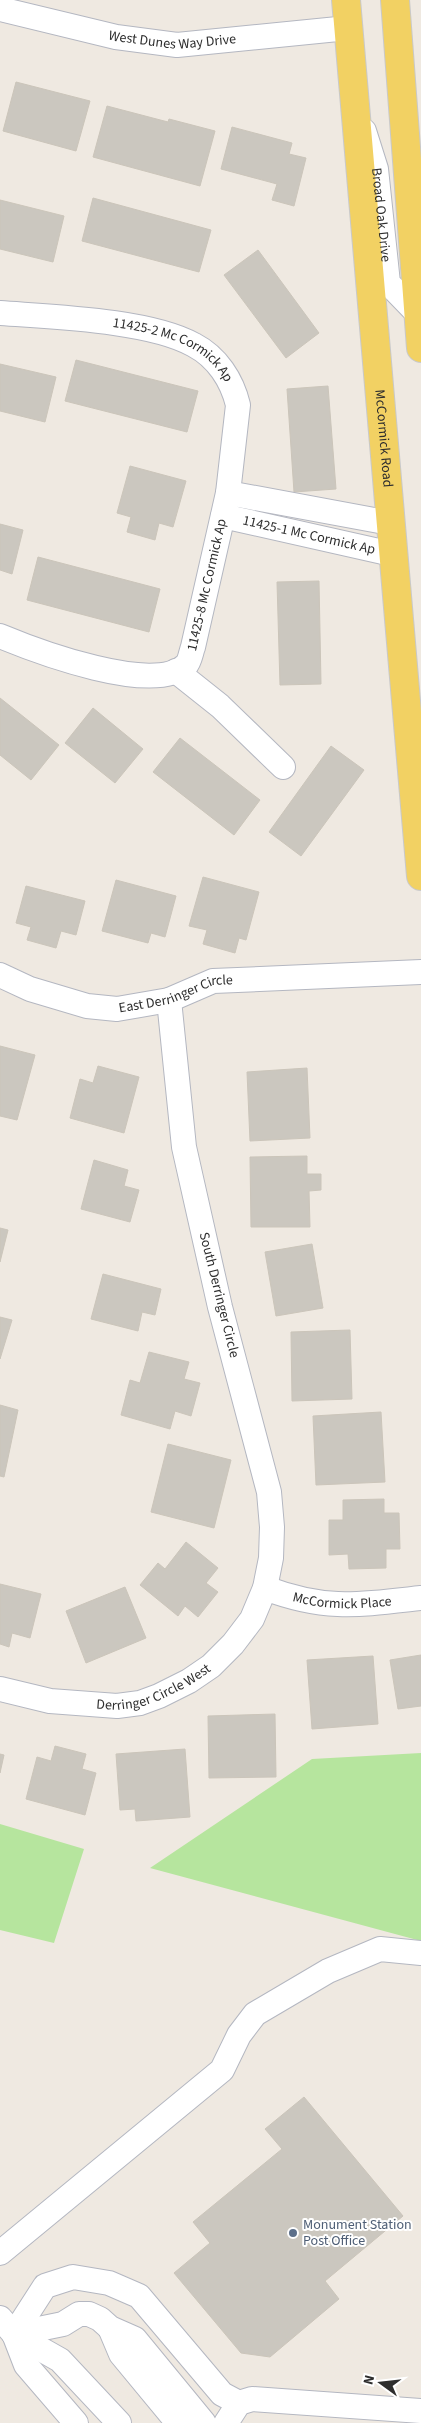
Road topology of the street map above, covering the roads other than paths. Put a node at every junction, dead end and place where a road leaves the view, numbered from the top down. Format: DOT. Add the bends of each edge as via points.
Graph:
graph roads {
  1 [pos="346,0"];
  2 [pos="395,0"];
  3 [pos="0,9"];
  4 [pos="348,28"];
  5 [pos="355,103"];
  6 [pos="0,313"];
  7 [pos="420,314"];
  8 [pos="421,348"];
  9 [pos="228,493"];
  10 [pos="223,516"];
  11 [pos="390,523"];
  12 [pos="392,554"];
  13 [pos="0,636"];
  14 [pos="176,671"];
  15 [pos="283,767"];
  16 [pos="421,876"];
  17 [pos="421,972"];
  18 [pos="0,975"];
  19 [pos="169,1000"];
  20 [pos="266,1588"];
  21 [pos="421,1598"];
  22 [pos="0,1689"];
  23 [pos="421,1953"];
  24 [pos="0,2253"];
  25 [pos="93,2279"];
  26 [pos="89,2314"];
  27 [pos="7,2326"];
  28 [pos="110,2328"];
  29 [pos="239,2404"];
  30 [pos="421,2411"];
  31 [pos="76,2423"];
  32 [pos="120,2423"];
  33 [pos="178,2423"];
  34 [pos="204,2423"];
  35 [pos="226,2423"];
  1 -- 4 [label="main road, McCormick Road"];
  2 -- 7 [label="main road"];
  3 -- 4 [label="street, West Dunes Way Drive" via="116,37 177,45"];
  4 -- 5 [label="main road, McCormick Road"];
  5 -- 7 [label="street, Broad Oak Drive" via="376,169 388,283"];
  5 -- 11 [label="main road, McCormick Road"];
  6 -- 9 [label="street, 11425-2 Mc Cormick Ap" via="139,327 173,336 200,349 224,371 238,405"];
  7 -- 8 [label="main road"];
  9 -- 10 [label="street, 11425-8 Mc Cormick Ap"];
  9 -- 11 [label="street, 11425-1 Mc Cormick Ap"];
  10 -- 12 [label="street, 11425-1 Mc Cormick Ap"];
  10 -- 14 [label="street, 11425-8 Mc Cormick Ap" via="193,647 187,664"];
  11 -- 12 [label="main road, McCormick Road"];
  12 -- 16 [label="main road, McCormick Road"];
  13 -- 14 [label="street" via="93,667 138,676"];
  14 -- 15 [label="street" via="220,706"];
  17 -- 19 [label="street, East Derringer Circle" via="213,981"];
  18 -- 19 [label="street, East Derringer Circle" via="30,989 87,1006 117,1010"];
  19 -- 20 [label="street, South Derringer Circle" via="184,1148 220,1307 269,1492 272,1528"];
  20 -- 21 [label="street, McCormick Place" via="294,1599 323,1605"];
  20 -- 22 [label="street, Derringer Circle West" via="252,1619 233,1644 189,1682 159,1696 117,1706 50,1701"];
  23 -- 24 [label="street" via="380,1949 328,1971 255,2014 239,2036 222,2070"];
  25 -- 26 [label="street"];
  25 -- 27 [label="street" via="73,2277 45,2286"];
  25 -- 29 [label="street" via="139,2296 222,2394"];
  26 -- 27 [label="street" via="79,2314 63,2324"];
  26 -- 28 [label="street"];
  27 -- 31 [label="street" via="26,2365"];
  27 -- 32 [label="street" via="60,2360"];
  28 -- 33 [label="street" via="121,2354"];
  28 -- 34 [label="street" via="135,2339"];
  29 -- 30 [label="street" via="252,2399"];
  29 -- 35 [label="street"];
}
